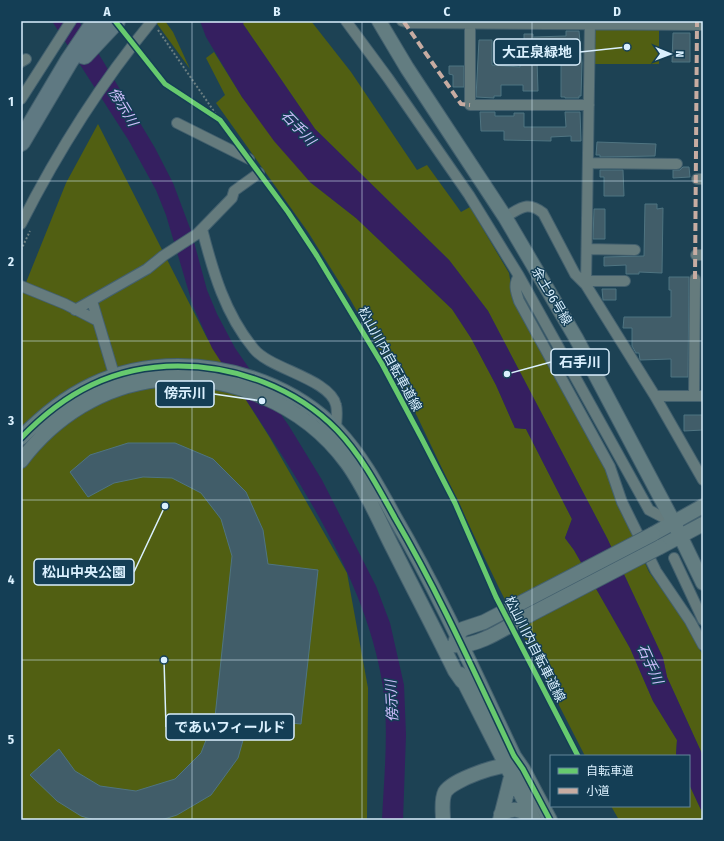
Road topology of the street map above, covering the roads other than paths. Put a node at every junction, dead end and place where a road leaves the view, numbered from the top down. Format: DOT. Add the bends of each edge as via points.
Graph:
graph roads {
  1 [pos="71,21"];
  2 [pos="96,21"];
  3 [pos="116,21"];
  4 [pos="152,21"];
  5 [pos="346,21"];
  6 [pos="379,21"];
  7 [pos="402,21"];
  8 [pos="590,22"];
  9 [pos="470,23"];
  10 [pos="703,25"];
  11 [pos="21,99"];
  12 [pos="44,101"];
  13 [pos="589,105"];
  14 [pos="177,123"];
  15 [pos="21,142"];
  16 [pos="249,159"];
  17 [pos="588,163"];
  18 [pos="677,164"];
  19 [pos="259,173"];
  20 [pos="505,217"];
  21 [pos="21,224"];
  22 [pos="199,232"];
  23 [pos="635,250"];
  24 [pos="587,251"];
  25 [pos="566,259"];
  26 [pos="519,276"];
  27 [pos="695,279"];
  28 [pos="625,281"];
  29 [pos="586,283"];
  30 [pos="21,286"];
  31 [pos="92,301"];
  32 [pos="75,310"];
  33 [pos="98,321"];
  34 [pos="115,374"];
  35 [pos="119,388"];
  36 [pos="655,396"];
  37 [pos="698,396"];
  38 [pos="336,429"];
  39 [pos="21,438"];
  40 [pos="21,461"];
  41 [pos="703,480"];
  42 [pos="703,506"];
  43 [pos="674,523"];
  44 [pos="703,524"];
  45 [pos="680,536"];
  46 [pos="674,558"];
  47 [pos="703,583"];
  48 [pos="444,606"];
  49 [pos="703,620"];
  50 [pos="484,622"];
  51 [pos="438,637"];
  52 [pos="477,641"];
  53 [pos="458,643"];
  54 [pos="703,645"];
  55 [pos="472,668"];
  56 [pos="462,681"];
  57 [pos="493,741"];
  58 [pos="514,766"];
  59 [pos="481,772"];
  60 [pos="501,817"];
  61 [pos="443,820"];
  62 [pos="533,820"];
  63 [pos="550,820"];
  1 -- 11 [label="street"];
  2 -- 12 [label="highway"];
  3 -- 12 [label="highway"];
  4 -- 21 [label="street" via="129,50 64,148"];
  5 -- 26 [label="street" via="469,195"];
  6 -- 20 [label="street, 余土96号線"];
  7 -- 9 [label="street"];
  8 -- 9 [label="street"];
  8 -- 10 [label="street"];
  8 -- 13 [label="street"];
  9 -- 13 [label="street" via="470,105"];
  12 -- 15 [label="highway"];
  13 -- 17 [label="street"];
  14 -- 16 [label="street"];
  17 -- 18 [label="street"];
  17 -- 24 [label="street"];
  19 -- 22 [label="street" via="234,191 232,198"];
  20 -- 25 [label="street" via="525,206 535,206 543,213"];
  20 -- 43 [label="street, 余土96号線" via="576,338"];
  22 -- 31 [label="street" via="147,269"];
  22 -- 38 [label="street" via="222,294 236,324 254,350 265,359 305,377 331,395 336,403"];
  23 -- 24 [label="street"];
  24 -- 25 [label="street" via="578,260"];
  24 -- 29 [label="street"];
  25 -- 29 [label="street" via="575,274"];
  26 -- 43 [label="street" via="649,510"];
  26 -- 54 [label="street" via="516,286 519,301 610,467 622,502 659,578 690,621"];
  27 -- 37 [label="street"];
  28 -- 29 [label="street"];
  29 -- 36 [label="street"];
  30 -- 32 [label="street"];
  31 -- 32 [label="street"];
  31 -- 33 [label="street"];
  32 -- 33 [label="street"];
  33 -- 34 [label="street"];
  34 -- 35 [label="street"];
  34 -- 38 [label="street" via="165,366 219,368 244,374 306,404"];
  34 -- 39 [label="street" via="84,388 58,404"];
  35 -- 40 [label="street" via="66,416 42,436"];
  35 -- 51 [label="street" via="167,379 203,380 242,388 265,397 298,416 318,432 347,464"];
  36 -- 37 [label="street"];
  36 -- 41 [label="street"];
  38 -- 48 [label="street" via="358,455"];
  42 -- 43 [label="street"];
  43 -- 45 [label="street, 余土96号線"];
  43 -- 50 [label="street, bridge"];
  44 -- 45 [label="street"];
  45 -- 47 [label="street, 余土96号線"];
  45 -- 52 [label="street, bridge"];
  46 -- 49 [label="street"];
  48 -- 50 [label="street" via="462,621"];
  48 -- 53 [label="street"];
  50 -- 53 [label="street" via="463,629"];
  51 -- 53 [label="street"];
  51 -- 56 [label="street" via="454,671"];
  52 -- 53 [label="street"];
  52 -- 55 [label="street" via="471,652"];
  53 -- 55 [label="street"];
  53 -- 56 [label="street" via="456,659"];
  55 -- 58 [label="street"];
  56 -- 57 [label="street"];
  57 -- 58 [label="street"];
  57 -- 59 [label="street" via="492,759"];
  58 -- 59 [label="street"];
  58 -- 60 [label="street"];
  58 -- 62 [label="street"];
  58 -- 63 [label="street"];
  59 -- 61 [label="street" via="446,792"];
  60 -- 62 [label="street" via="516,809 524,811"];
}
